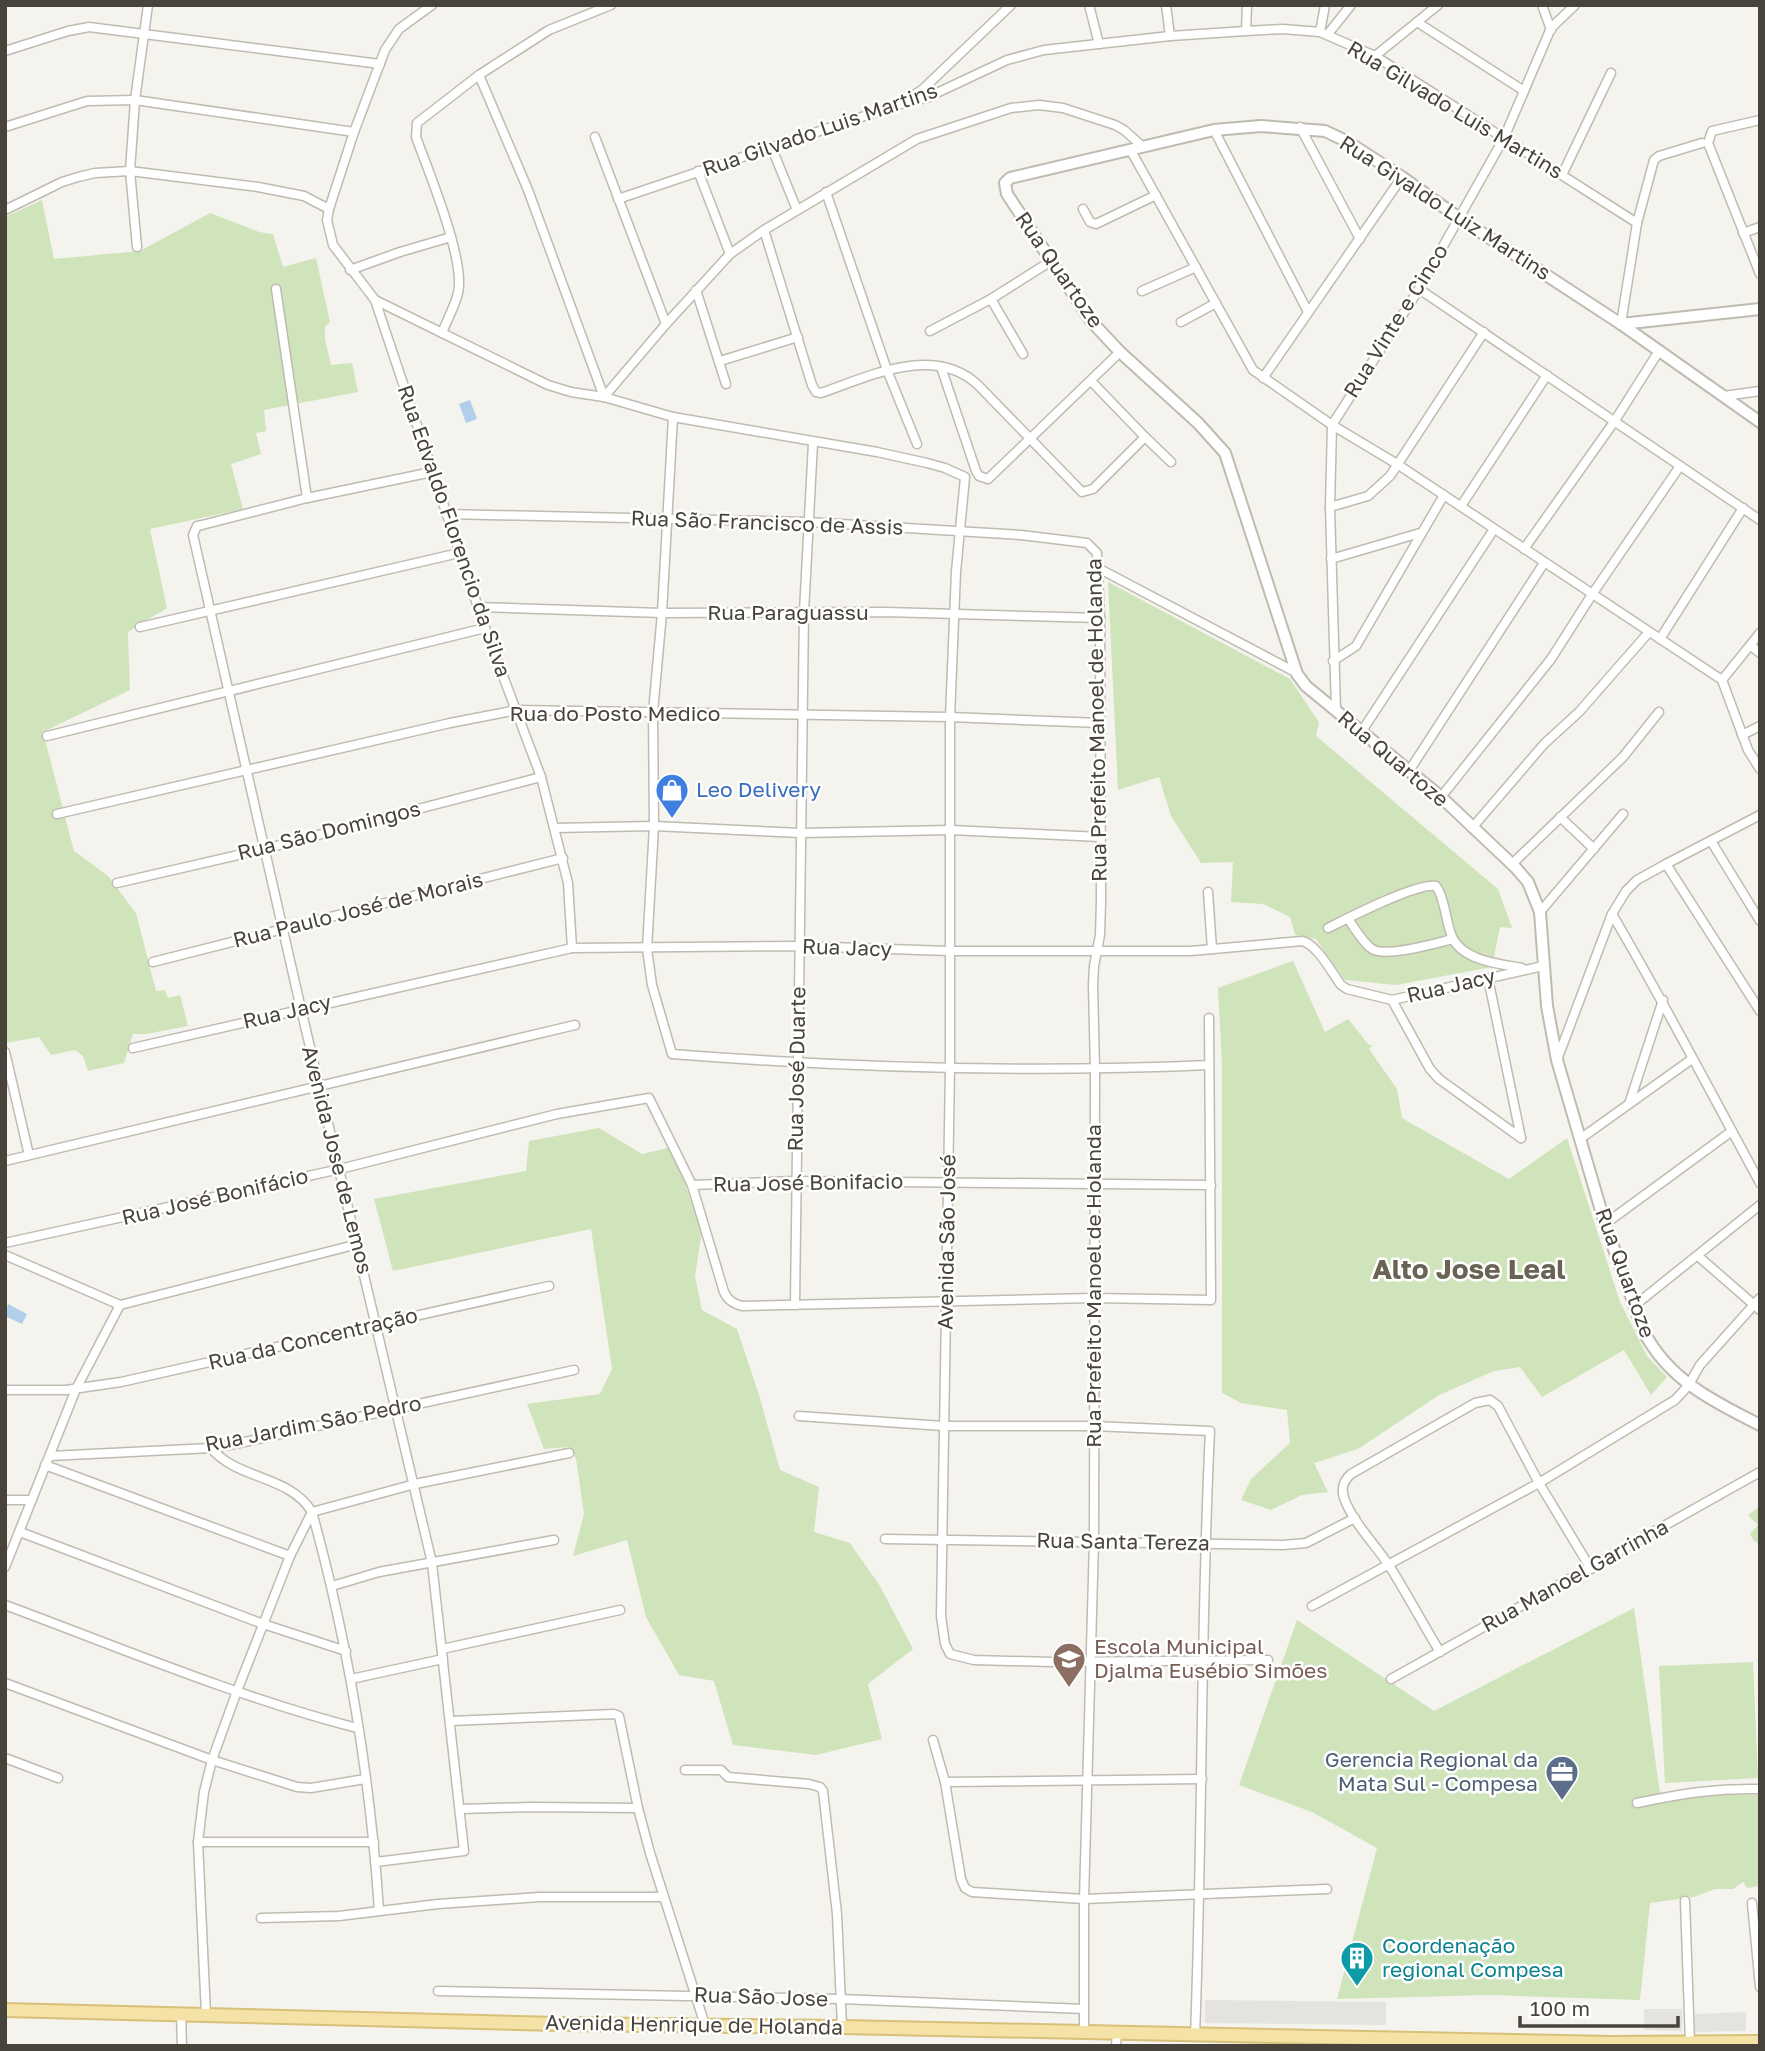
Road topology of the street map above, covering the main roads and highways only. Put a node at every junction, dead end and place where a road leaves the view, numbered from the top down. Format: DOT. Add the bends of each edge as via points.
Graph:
graph roads {
  1 [pos="5,2010"];
  2 [pos="1116,2040"];
  3 [pos="1760,2042"];
  1 -- 2 [label="main road, Avenida Henrique de Holanda" via="1084,2033"];
  2 -- 3 [label="main road, Avenida Henrique de Holanda" via="1195,2035"];
}
